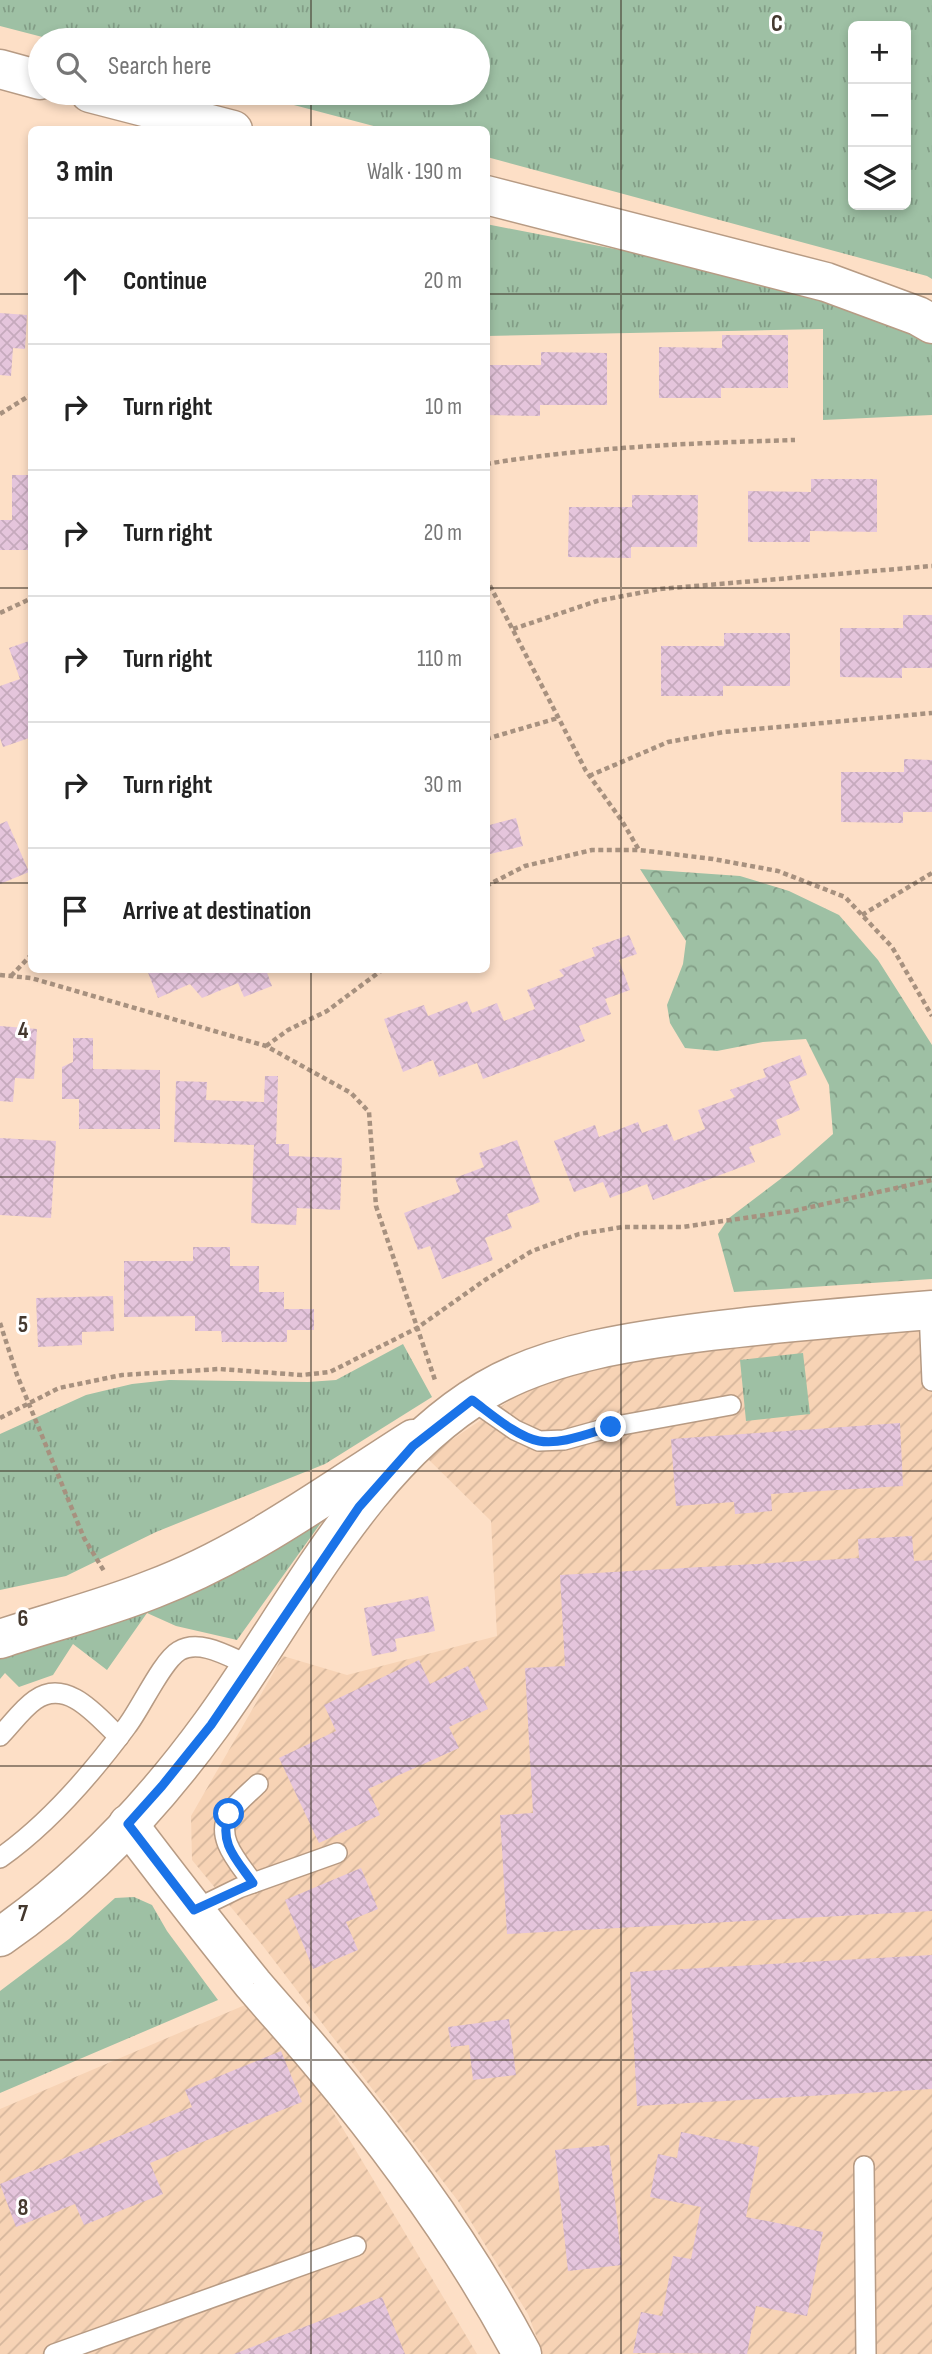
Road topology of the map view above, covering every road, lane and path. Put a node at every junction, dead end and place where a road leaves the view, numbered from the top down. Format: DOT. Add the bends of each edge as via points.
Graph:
graph roads {
  1 [pos="0,69"];
  2 [pos="28,77"];
  3 [pos="136,105"];
  4 [pos="218,126"];
  5 [pos="490,196"];
  6 [pos="932,324"];
  7 [pos="28,396"];
  8 [pos="0,414"];
  9 [pos="795,440"];
  10 [pos="490,463"];
  11 [pos="932,566"];
  12 [pos="490,586"];
  13 [pos="28,600"];
  14 [pos="0,613"];
  15 [pos="513,629"];
  16 [pos="932,713"];
  17 [pos="558,718"];
  18 [pos="490,738"];
  19 [pos="589,776"];
  20 [pos="639,850"];
  21 [pos="932,873"];
  22 [pos="490,884"];
  23 [pos="862,915"];
  24 [pos="28,958"];
  25 [pos="378,973"];
  26 [pos="0,975"];
  27 [pos="11,976"];
  28 [pos="931,1012"];
  29 [pos="266,1046"];
  30 [pos="932,1180"];
  31 [pos="931,1310"];
  32 [pos="0,1323"];
  33 [pos="417,1328"];
  34 [pos="932,1381"];
  35 [pos="29,1403"];
  36 [pos="731,1405"];
  37 [pos="459,1409"];
  38 [pos="0,1418"];
  39 [pos="121,1600"];
  40 [pos="0,1639"];
  41 [pos="251,1666"];
  42 [pos="0,1736"];
  43 [pos="119,1737"];
  44 [pos="258,1784"];
  45 [pos="128,1824"];
  46 [pos="337,1853"];
  47 [pos="0,1858"];
  48 [pos="253,1883"];
  49 [pos="194,1910"];
  50 [pos="0,1937"];
  51 [pos="864,2166"];
  52 [pos="356,2246"];
  53 [pos="523,2353"];
  54 [pos="54,2354"];
  55 [pos="866,2354"];
  1 -- 2 [label="street"];
  3 -- 4 [label="street"];
  5 -- 6 [label="street" via="826,282"];
  7 -- 8 [label="path"];
  9 -- 10 [label="path" via="532,456"];
  11 -- 15 [label="path" via="660,589 597,601"];
  12 -- 15 [label="path"];
  13 -- 14 [label="path"];
  15 -- 17 [label="path"];
  16 -- 19 [label="path" via="724,732 668,742"];
  17 -- 18 [label="path"];
  17 -- 19 [label="path"];
  19 -- 20 [label="path"];
  20 -- 22 [label="path" via="592,850 525,866"];
  20 -- 23 [label="path" via="778,871 845,897"];
  21 -- 23 [label="path"];
  23 -- 28 [label="path" via="892,947"];
  24 -- 27 [label="path"];
  25 -- 29 [label="path" via="327,1011"];
  26 -- 27 [label="path"];
  27 -- 29 [label="path"];
  29 -- 33 [label="path" via="351,1093 369,1112 376,1206"];
  30 -- 33 [label="path" via="793,1211 682,1227 623,1227 579,1234 532,1251"];
  31 -- 34 [label="lane"];
  31 -- 37 [label="street" via="783,1322 618,1345 530,1371 487,1390"];
  32 -- 35 [label="path"];
  33 -- 35 [label="path" via="330,1372 302,1375 219,1369 122,1375 59,1388"];
  33 -- 37 [label="path"];
  35 -- 38 [label="path"];
  35 -- 39 [label="path" via="84,1538"];
  36 -- 37 [label="lane" via="564,1440 539,1441"];
  37 -- 39 [label="street" via="245,1545"];
  37 -- 41 [label="street" via="413,1446 359,1507"];
  39 -- 40 [label="street"];
  41 -- 43 [label="lane" via="204,1647 179,1651"];
  41 -- 45 [label="street" via="211,1725"];
  42 -- 43 [label="lane" via="36,1699 63,1694 77,1698"];
  43 -- 47 [label="lane" via="53,1811"];
  44 -- 48 [label="lane" via="229,1814 224,1828 226,1842"];
  45 -- 49 [label="street"];
  45 -- 50 [label="street" via="71,1882"];
  46 -- 48 [label="lane"];
  48 -- 49 [label="lane"];
  49 -- 53 [label="street" via="416,2185 449,2230"];
  51 -- 55 [label="lane"];
  52 -- 54 [label="lane"];
}
